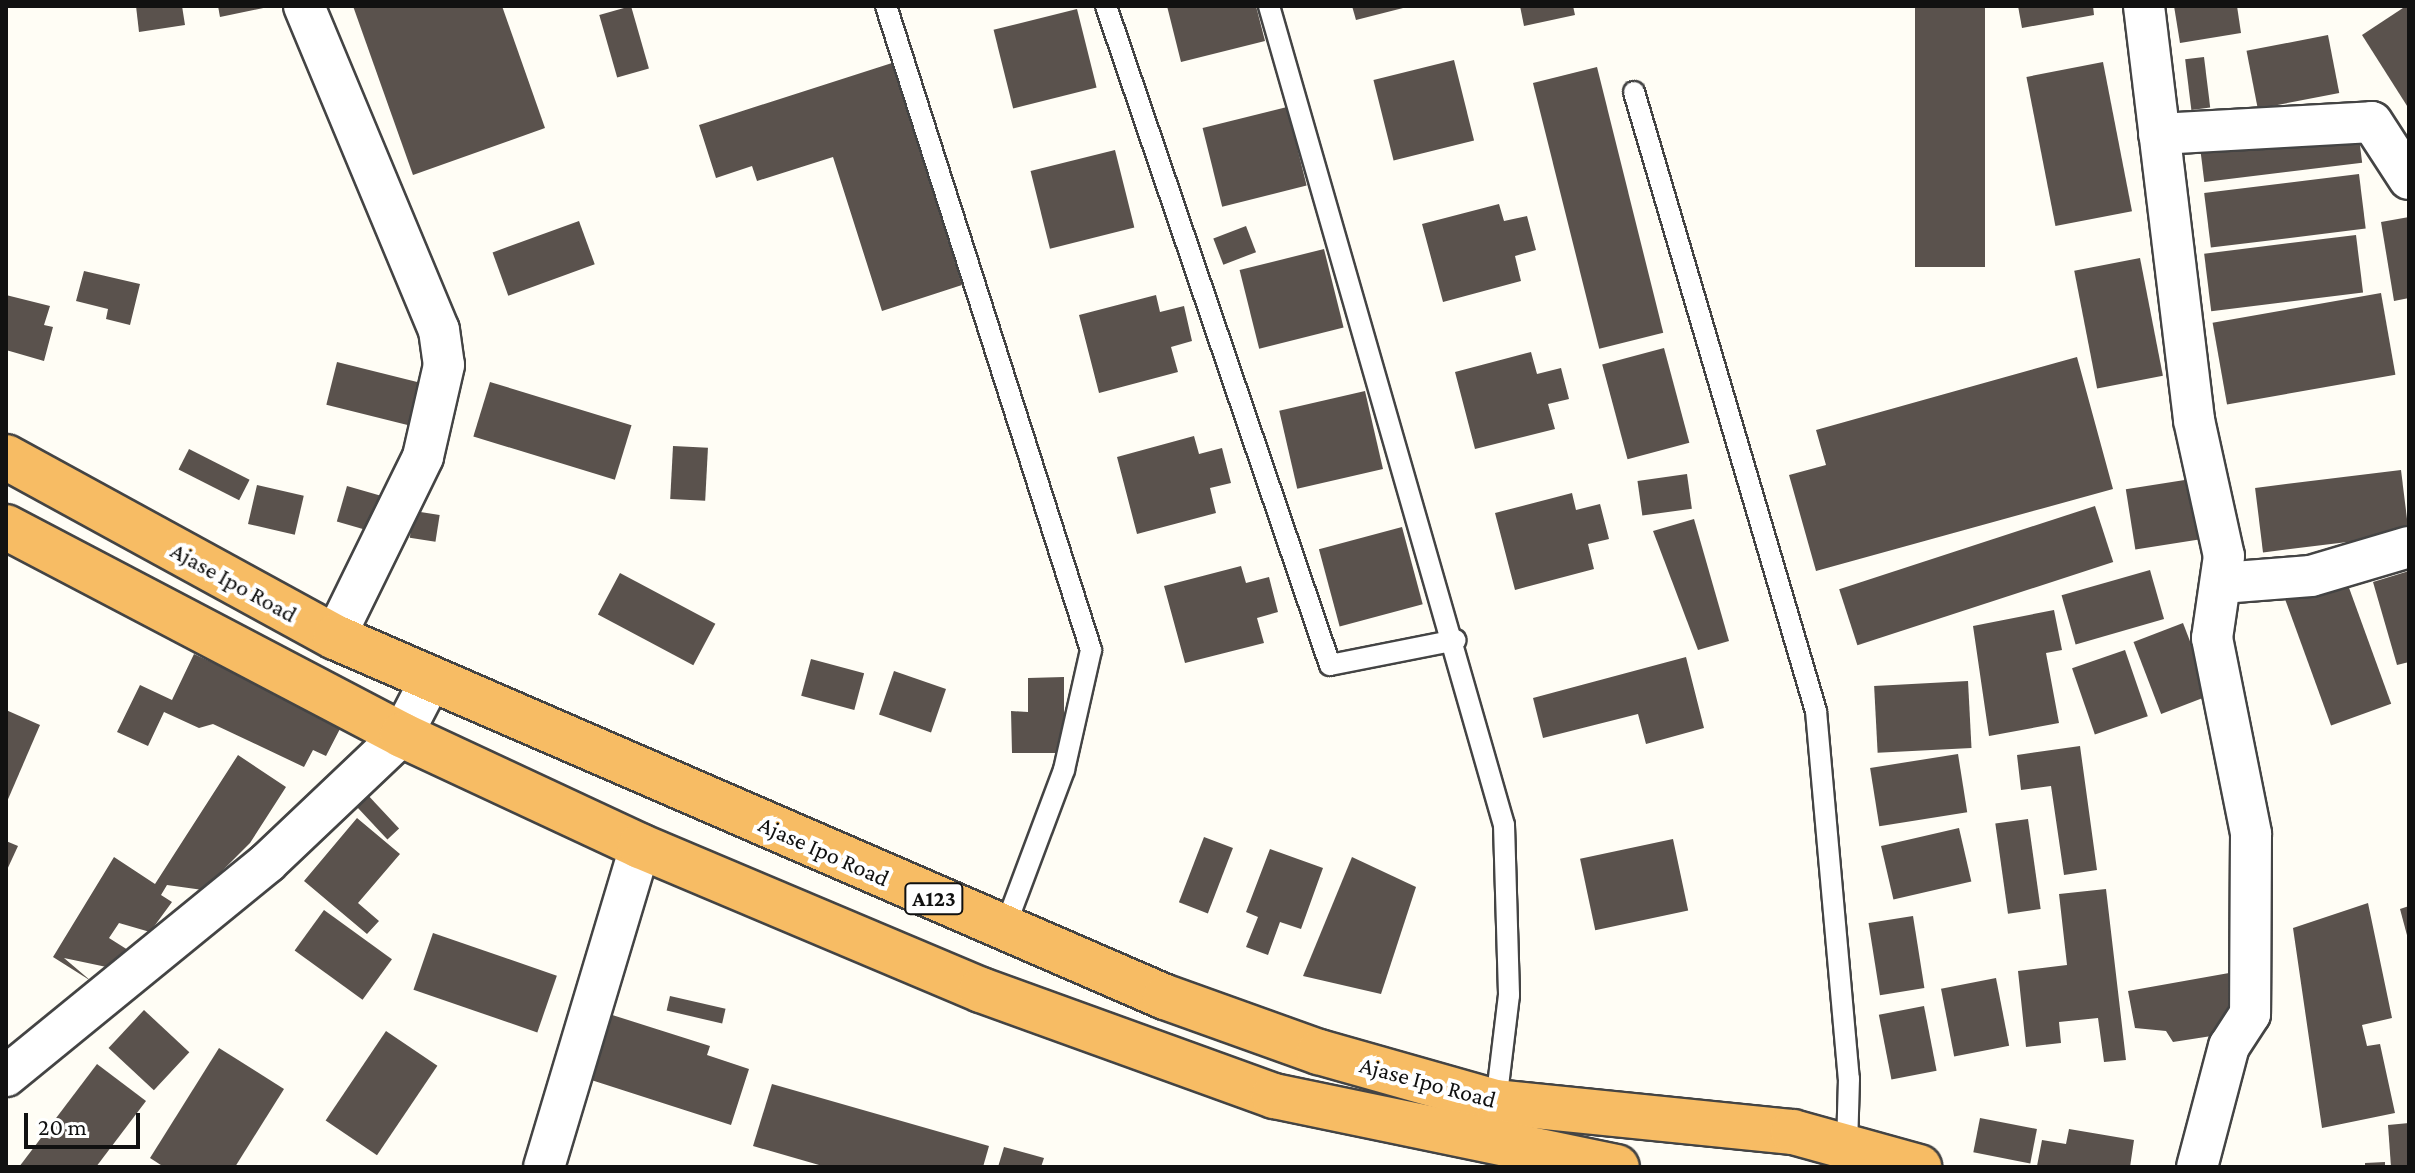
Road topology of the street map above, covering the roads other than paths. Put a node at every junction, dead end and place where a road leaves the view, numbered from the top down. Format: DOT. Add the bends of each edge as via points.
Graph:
graph roads {
  1 [pos="304,6"];
  2 [pos="886,6"];
  3 [pos="1106,6"];
  4 [pos="1269,6"];
  5 [pos="2144,6"];
  6 [pos="1634,92"];
  7 [pos="2159,134"];
  8 [pos="2409,179"];
  9 [pos="6,457"];
  10 [pos="6,527"];
  11 [pos="2409,547"];
  12 [pos="2222,583"];
  13 [pos="335,637"];
  14 [pos="1456,640"];
  15 [pos="431,679"];
  16 [pos="402,735"];
  17 [pos="640,846"];
  18 [pos="1004,930"];
  19 [pos="6,1076"];
  20 [pos="1496,1102"];
  21 [pos="1847,1147"];
  22 [pos="544,1167"];
  23 [pos="1617,1167"];
  24 [pos="1919,1167"];
  25 [pos="2197,1167"];
  1 -- 13 [label="street" via="439,330 444,365 423,457"];
  2 -- 18 [label="lane" via="1091,650 1064,770"];
  3 -- 14 [label="lane" via="1330,665"];
  4 -- 14 [label="lane"];
  5 -- 7 [label="street"];
  6 -- 21 [label="lane" via="1816,711 1849,1079"];
  7 -- 8 [label="street" via="2372,122"];
  7 -- 12 [label="street" via="2194,420 2224,556"];
  9 -- 13 [label="highway, Ajase Ipo Road / A123"];
  10 -- 16 [label="highway, Ajase Ipo Road"];
  11 -- 12 [label="street" via="2311,576"];
  12 -- 25 [label="street" via="2212,638 2251,834 2250,1014 2229,1046"];
  13 -- 15 [label="highway, Ajase Ipo Road / A123"];
  14 -- 20 [label="lane" via="1504,825 1509,995"];
  15 -- 16 [label="street"];
  15 -- 18 [label="highway, Ajase Ipo Road / A123"];
  16 -- 17 [label="highway, Ajase Ipo Road"];
  16 -- 19 [label="street" via="267,863"];
  17 -- 22 [label="street"];
  17 -- 23 [label="highway, Ajase Ipo Road" via="981,990 1274,1096"];
  18 -- 20 [label="highway, Ajase Ipo Road / A123" via="1319,1052"];
  20 -- 21 [label="highway, Ajase Ipo Road / A123" via="1793,1132"];
  21 -- 24 [label="highway, Ajase Ipo Road / A123"];
}
